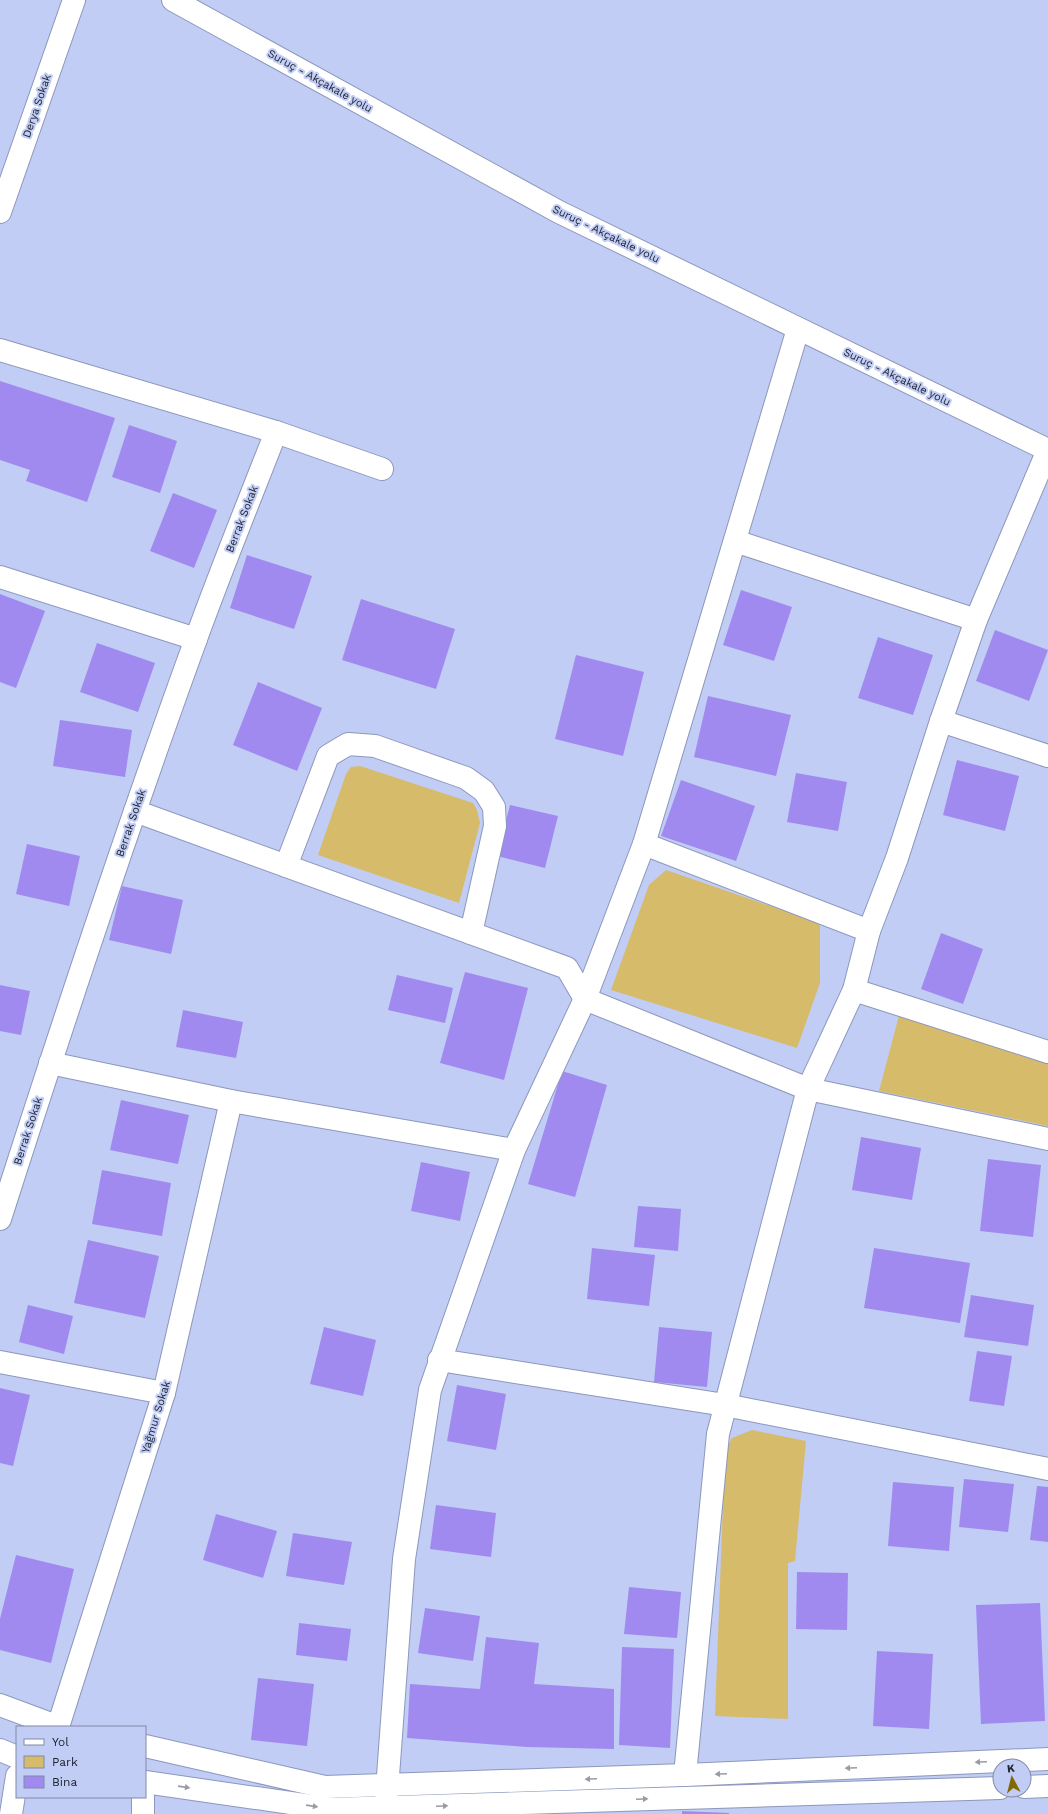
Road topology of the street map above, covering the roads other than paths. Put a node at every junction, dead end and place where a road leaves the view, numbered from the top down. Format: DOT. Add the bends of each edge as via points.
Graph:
graph roads {
  1 [pos="74,0"];
  2 [pos="173,0"];
  3 [pos="0,212"];
  4 [pos="798,329"];
  5 [pos="0,350"];
  6 [pos="276,432"];
  7 [pos="1048,450"];
  8 [pos="382,469"];
  9 [pos="735,540"];
  10 [pos="0,577"];
  11 [pos="976,620"];
  12 [pos="196,639"];
  13 [pos="941,721"];
  14 [pos="1048,756"];
  15 [pos="136,811"];
  16 [pos="644,844"];
  17 [pos="286,866"];
  18 [pos="870,931"];
  19 [pos="470,933"];
  20 [pos="854,990"];
  21 [pos="585,999"];
  22 [pos="1048,1052"];
  23 [pos="50,1063"];
  24 [pos="808,1089"];
  25 [pos="231,1101"];
  26 [pos="1048,1139"];
  27 [pos="514,1150"];
  28 [pos="0,1219"];
  29 [pos="439,1360"];
  30 [pos="0,1362"];
  31 [pos="164,1393"];
  32 [pos="725,1405"];
  33 [pos="1048,1469"];
  34 [pos="0,1705"];
  35 [pos="26,1721"];
  36 [pos="53,1726"];
  37 [pos="58,1726"];
  38 [pos="146,1746"];
  39 [pos="0,1750"];
  40 [pos="16,1757"];
  41 [pos="1048,1759"];
  42 [pos="685,1775"];
  43 [pos="16,1782"];
  44 [pos="146,1782"];
  45 [pos="387,1786"];
  46 [pos="1048,1786"];
  47 [pos="1032,1787"];
  48 [pos="992,1788"];
  49 [pos="143,1798"];
  50 [pos="386,1811"];
  51 [pos="11,1814"];
  52 [pos="143,1814"];
  1 -- 3 [label="street, Derya Sokak"];
  2 -- 4 [label="street, Suruç - Akçakale yolu" via="559,212"];
  4 -- 7 [label="street, Suruç - Akçakale yolu"];
  4 -- 9 [label="street"];
  5 -- 6 [label="street"];
  6 -- 8 [label="street"];
  6 -- 12 [label="street, Berrak Sokak"];
  7 -- 11 [label="street"];
  9 -- 11 [label="street"];
  9 -- 16 [label="street"];
  10 -- 12 [label="street"];
  11 -- 13 [label="street"];
  12 -- 15 [label="street, Berrak Sokak"];
  13 -- 14 [label="street"];
  13 -- 18 [label="street" via="897,858"];
  15 -- 17 [label="street"];
  15 -- 23 [label="street, Berrak Sokak"];
  16 -- 18 [label="street"];
  16 -- 21 [label="street"];
  17 -- 19 [label="street"];
  17 -- 19 [label="street" via="328,756 348,744 375,746 466,778 488,796 494,807 495,826"];
  18 -- 20 [label="street"];
  19 -- 21 [label="street" via="567,968"];
  20 -- 22 [label="street"];
  20 -- 24 [label="street"];
  21 -- 24 [label="street"];
  21 -- 27 [label="street"];
  23 -- 25 [label="street"];
  23 -- 28 [label="street, Berrak Sokak"];
  24 -- 26 [label="street"];
  24 -- 32 [label="street"];
  25 -- 27 [label="street"];
  25 -- 31 [label="street, Yağmur Sokak"];
  27 -- 29 [label="street"];
  29 -- 32 [label="street"];
  29 -- 45 [label="street" via="430,1390 404,1559"];
  30 -- 31 [label="street"];
  31 -- 37 [label="street, Yağmur Sokak"];
  32 -- 33 [label="street"];
  32 -- 42 [label="street" via="718,1434"];
  34 -- 35 [label="street"];
  35 -- 36 [label="street"];
  38 -- 45 [label="street" via="325,1787"];
  39 -- 40 [label="street"];
  41 -- 42 [label="street, one-way"];
  42 -- 45 [label="street, one-way"];
  43 -- 51 [label="street"];
  44 -- 50 [label="street, one-way" via="332,1809"];
  45 -- 50 [label="street"];
  46 -- 47 [label="street"];
  50 -- 48 [label="street, one-way"];
  49 -- 52 [label="street"];
}
